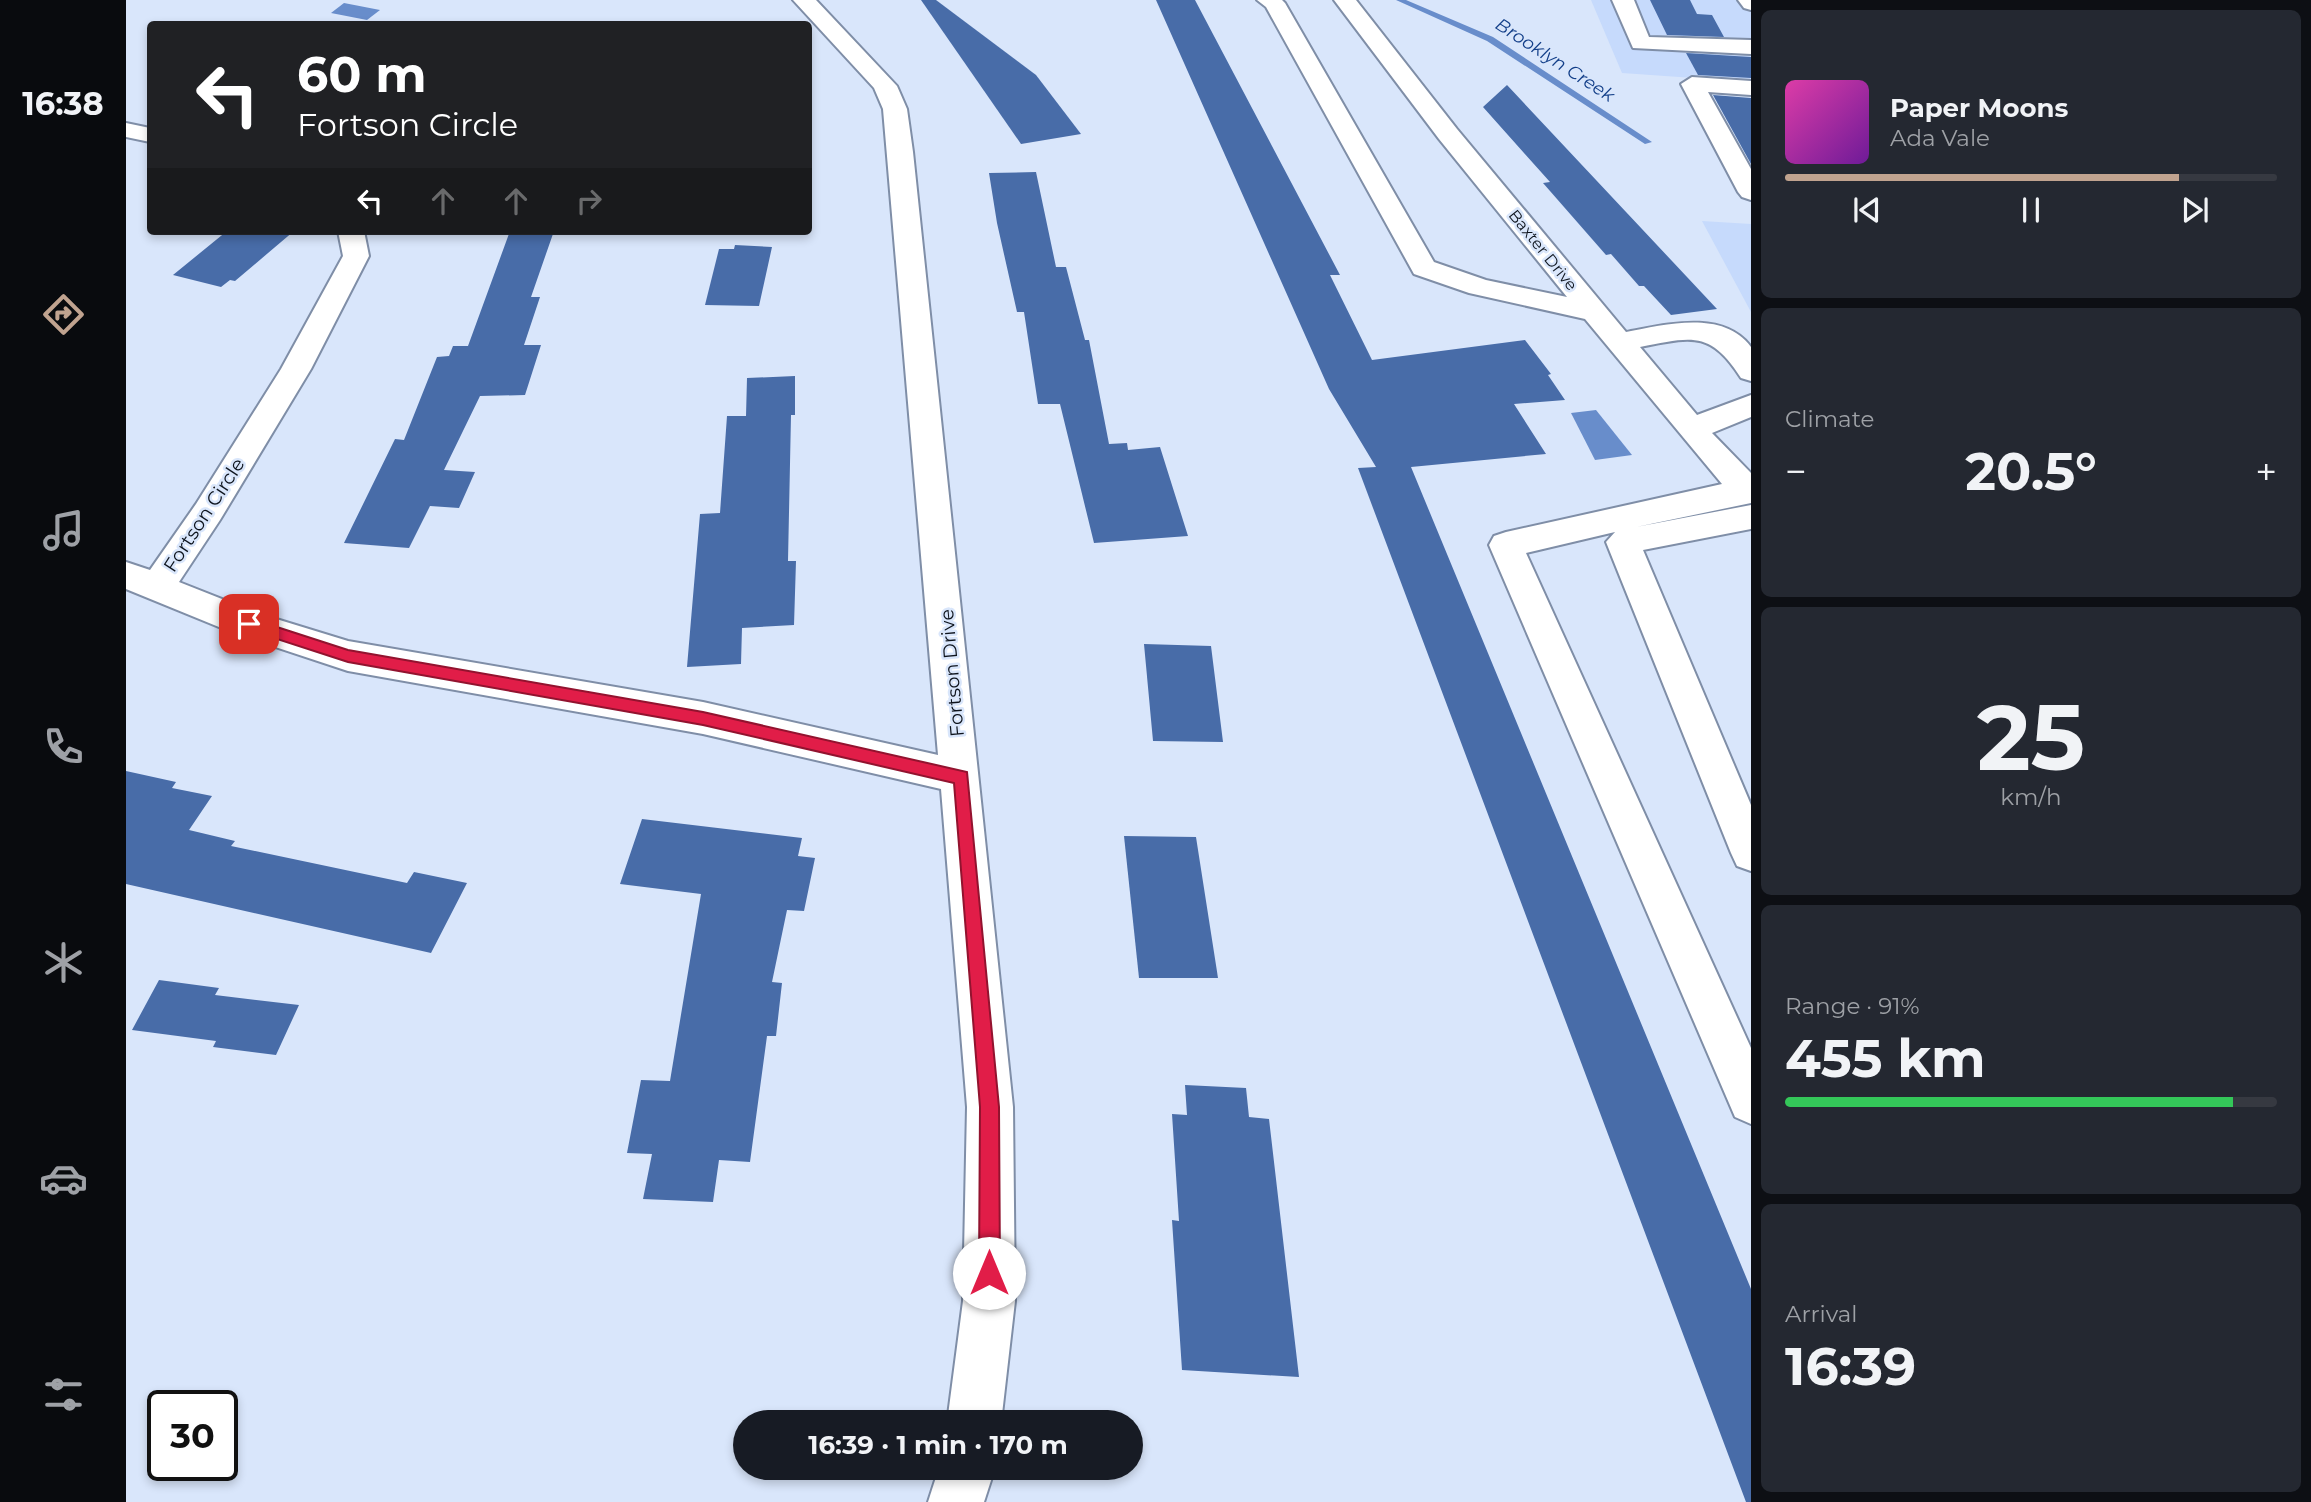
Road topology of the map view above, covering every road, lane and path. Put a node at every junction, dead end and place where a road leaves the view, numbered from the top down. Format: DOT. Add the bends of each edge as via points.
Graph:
graph roads {
  1 [pos="804,0"];
  2 [pos="1268,0"];
  3 [pos="1345,0"];
  4 [pos="1623,0"];
  5 [pos="1751,47"];
  6 [pos="1751,88"];
  7 [pos="126,130"];
  8 [pos="147,134"];
  9 [pos="1751,192"];
  10 [pos="352,235"];
  11 [pos="1424,268"];
  12 [pos="1576,290"];
  13 [pos="1595,312"];
  14 [pos="1619,342"];
  15 [pos="1751,371"];
  16 [pos="1751,405"];
  17 [pos="1690,427"];
  18 [pos="1750,499"];
  19 [pos="1618,531"];
  20 [pos="142,580"];
  21 [pos="961,777"];
  22 [pos="1751,853"];
  23 [pos="1751,1101"];
  24 [pos="976,1410"];
  25 [pos="963,1480"];
  26 [pos="956,1502"];
  1 -- 21 [label="street, Fortson Drive" via="885,86 895,109"];
  2 -- 11 [label="street"];
  3 -- 12 [label="street, Baxter Drive"];
  4 -- 5 [label="street" via="1642,43 1659,53"];
  6 -- 9 [label="street" via="1692,84"];
  7 -- 8 [label="street"];
  10 -- 20 [label="street, Fortson Circle" via="356,256 296,369 208,512"];
  11 -- 12 [label="street" via="1476,267"];
  11 -- 13 [label="street" via="1479,287"];
  12 -- 13 [label="street, Baxter Drive"];
  13 -- 14 [label="street, Baxter Drive"];
  14 -- 15 [label="street" via="1690,332 1716,334 1734,345"];
  14 -- 17 [label="street, Baxter Drive"];
  16 -- 17 [label="street" via="1712,424"];
  17 -- 18 [label="street, Baxter Drive"];
  18 -- 19 [label="street"];
  19 -- 22 [label="street"];
  19 -- 23 [label="street" via="1506,545"];
  20 -- 21 [label="street, Fortson Circle" via="249,624 348,656 703,718"];
  21 -- 24 [label="street, Fortson Drive" via="990,1107 989,1301"];
  25 -- 26 [label="street"];
}
